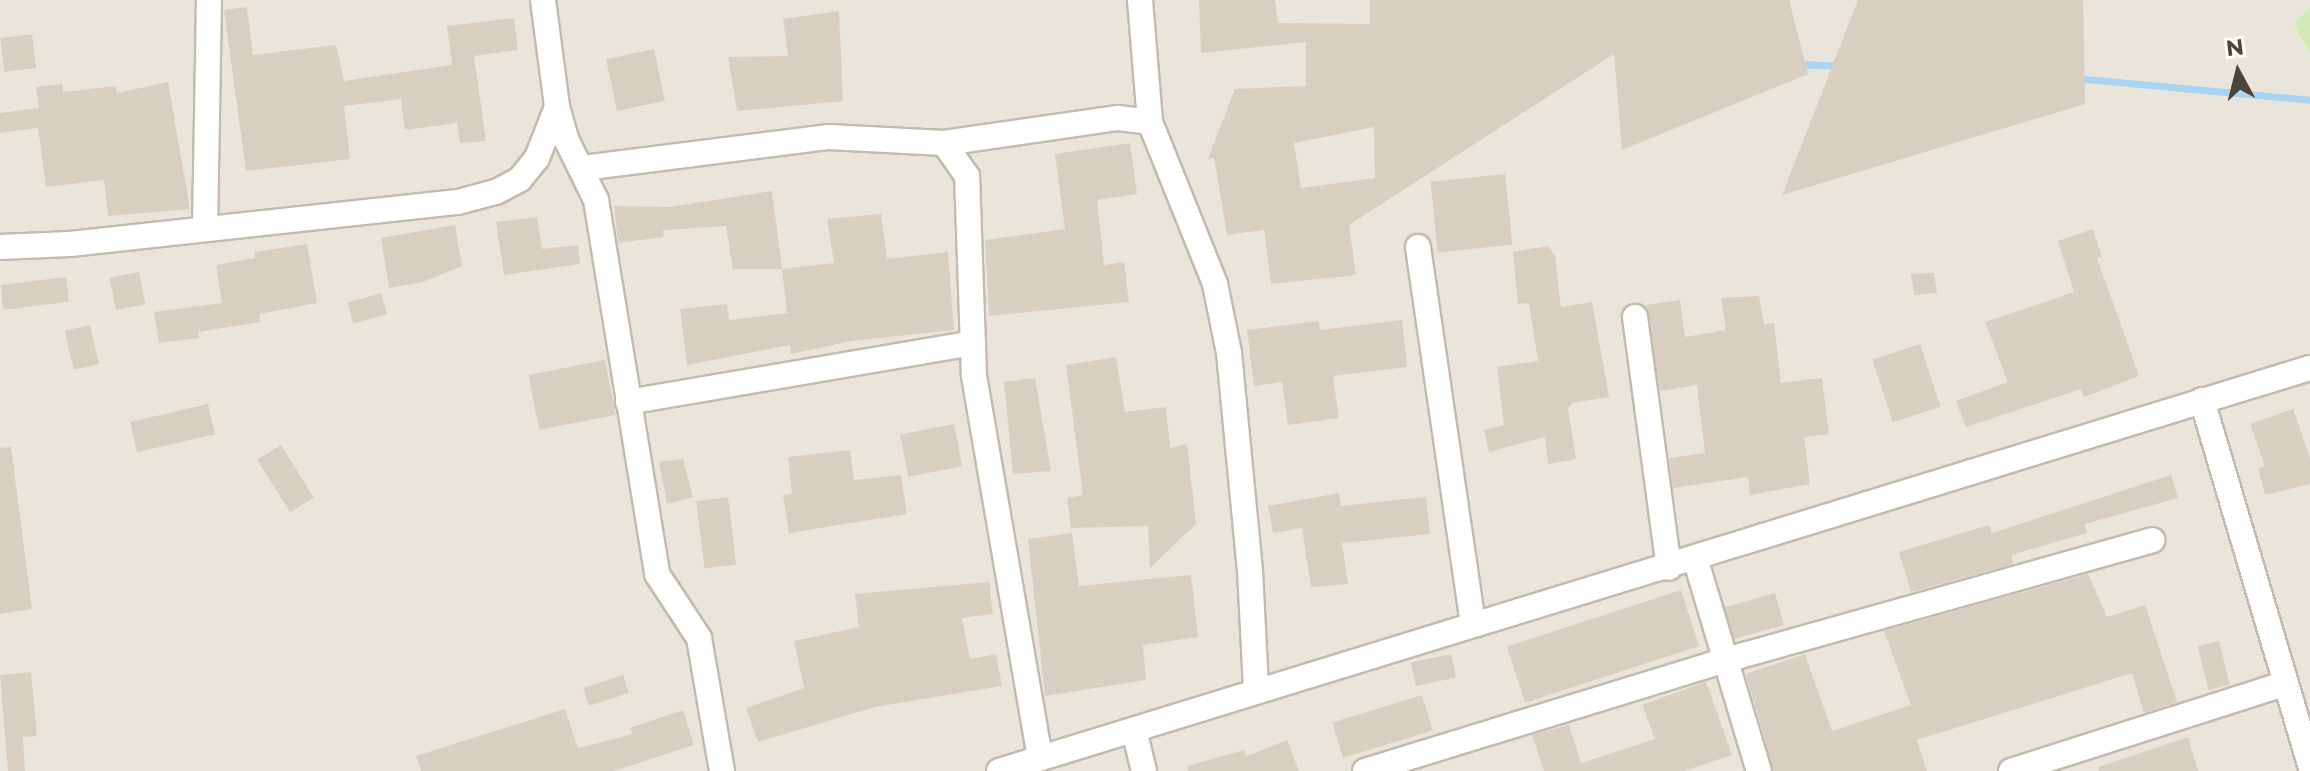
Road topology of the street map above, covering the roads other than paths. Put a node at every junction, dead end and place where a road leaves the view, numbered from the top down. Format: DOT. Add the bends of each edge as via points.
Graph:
graph roads {
  1 [pos="209,0"];
  2 [pos="543,0"];
  3 [pos="1140,0"];
  4 [pos="557,107"];
  5 [pos="1150,122"];
  6 [pos="944,143"];
  7 [pos="583,168"];
  8 [pos="205,229"];
  9 [pos="0,247"];
  10 [pos="1418,247"];
  11 [pos="1635,317"];
  12 [pos="973,343"];
  13 [pos="2310,368"];
  14 [pos="2202,400"];
  15 [pos="628,402"];
  16 [pos="2152,540"];
  17 [pos="1695,558"];
  18 [pos="1669,568"];
  19 [pos="1473,623"];
  20 [pos="1726,660"];
  21 [pos="2284,684"];
  22 [pos="1256,690"];
  23 [pos="1134,730"];
  24 [pos="1040,758"];
  25 [pos="2310,764"];
  26 [pos="722,771"];
  27 [pos="999,771"];
  28 [pos="1144,771"];
  29 [pos="1365,771"];
  30 [pos="1759,771"];
  31 [pos="2011,771"];
  1 -- 8 [label="street"];
  2 -- 4 [label="street"];
  3 -- 5 [label="street"];
  4 -- 7 [label="street" via="567,141"];
  4 -- 8 [label="street" via="537,158 520,179 496,192 458,202"];
  5 -- 6 [label="street" via="1118,118"];
  5 -- 22 [label="street" via="1215,284 1229,353"];
  6 -- 7 [label="street" via="829,137"];
  6 -- 12 [label="street" via="967,176"];
  7 -- 15 [label="street" via="596,200"];
  8 -- 9 [label="street"];
  10 -- 19 [label="street"];
  11 -- 18 [label="street"];
  12 -- 15 [label="street"];
  12 -- 24 [label="street" via="995,516"];
  13 -- 14 [label="street"];
  14 -- 17 [label="street"];
  14 -- 21 [label="street"];
  15 -- 26 [label="street" via="657,574 699,638"];
  16 -- 20 [label="street"];
  17 -- 18 [label="street"];
  17 -- 20 [label="street"];
  18 -- 19 [label="street"];
  19 -- 22 [label="street"];
  20 -- 29 [label="street"];
  20 -- 30 [label="street"];
  21 -- 25 [label="street"];
  21 -- 31 [label="street"];
  22 -- 23 [label="street"];
  23 -- 24 [label="street"];
  23 -- 28 [label="street"];
  24 -- 27 [label="street"];
}
